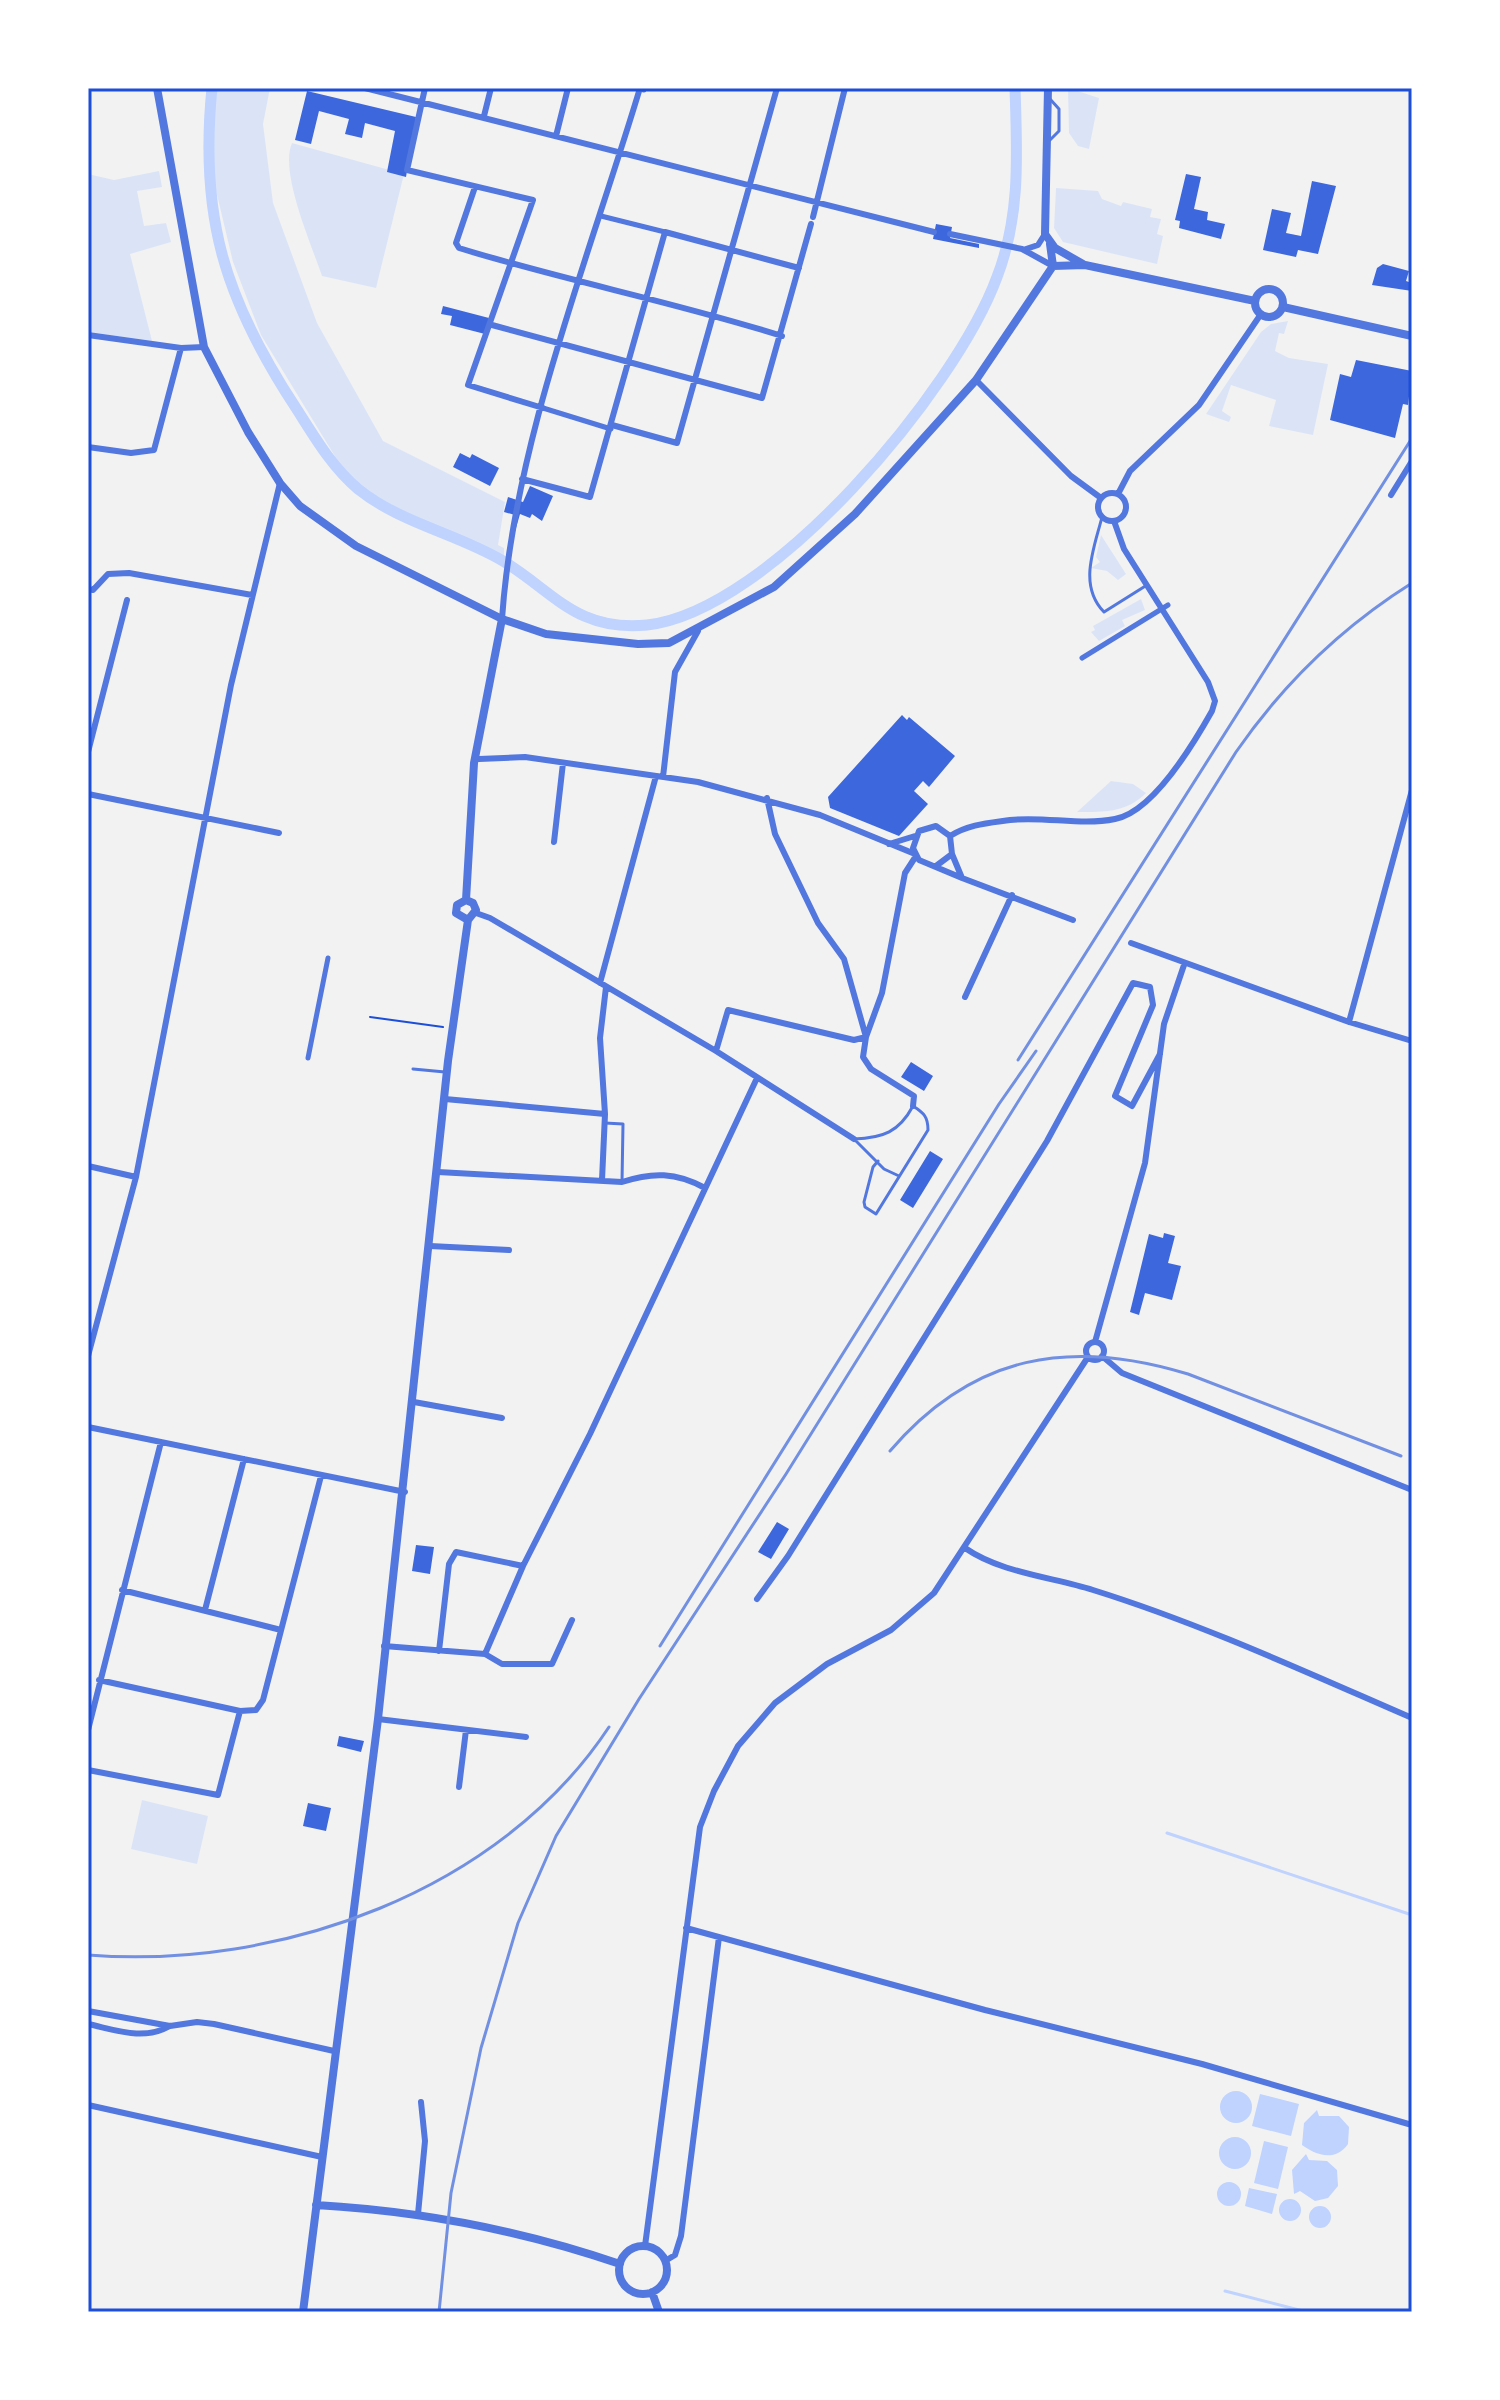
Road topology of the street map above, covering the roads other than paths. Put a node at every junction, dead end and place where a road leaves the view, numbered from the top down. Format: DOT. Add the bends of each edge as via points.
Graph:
graph roads {
  1 [pos="157,88"];
  2 [pos="365,88"];
  3 [pos="425,88"];
  4 [pos="491,88"];
  5 [pos="568,88"];
  6 [pos="777,88"];
  7 [pos="845,88"];
  8 [pos="639,89"];
  9 [pos="1048,93"];
  10 [pos="423,103"];
  11 [pos="484,116"];
  12 [pos="556,136"];
  13 [pos="621,152"];
  14 [pos="747,184"];
  15 [pos="475,187"];
  16 [pos="817,202"];
  17 [pos="601,216"];
  18 [pos="665,232"];
  19 [pos="934,232"];
  20 [pos="950,234"];
  21 [pos="1045,234"];
  22 [pos="1050,244"];
  23 [pos="729,249"];
  24 [pos="1021,249"];
  25 [pos="1083,264"];
  26 [pos="514,265"];
  27 [pos="1053,266"];
  28 [pos="799,268"];
  29 [pos="579,281"];
  30 [pos="649,296"];
  31 [pos="1255,301"];
  32 [pos="1283,307"];
  33 [pos="712,313"];
  34 [pos="1261,314"];
  35 [pos="492,325"];
  36 [pos="88,335"];
  37 [pos="782,336"];
  38 [pos="1412,336"];
  39 [pos="561,344"];
  40 [pos="204,347"];
  41 [pos="181,348"];
  42 [pos="629,361"];
  43 [pos="693,378"];
  44 [pos="976,380"];
  45 [pos="543,408"];
  46 [pos="611,427"];
  47 [pos="88,447"];
  48 [pos="1412,461"];
  49 [pos="522,479"];
  50 [pos="280,483"];
  51 [pos="1118,494"];
  52 [pos="1391,495"];
  53 [pos="1101,498"];
  54 [pos="1102,517"];
  55 [pos="1114,521"];
  56 [pos="1147,585"];
  57 [pos="88,589"];
  58 [pos="252,595"];
  59 [pos="127,600"];
  60 [pos="1165,607"];
  61 [pos="502,619"];
  62 [pos="698,631"];
  63 [pos="1082,658"];
  64 [pos="479,738"];
  65 [pos="88,752"];
  66 [pos="479,759"];
  67 [pos="563,763"];
  68 [pos="475,771"];
  69 [pos="660,777"];
  70 [pos="1412,790"];
  71 [pos="88,794"];
  72 [pos="767,798"];
  73 [pos="207,816"];
  74 [pos="279,833"];
  75 [pos="915,836"];
  76 [pos="950,836"];
  77 [pos="554,842"];
  78 [pos="889,844"];
  79 [pos="952,854"];
  80 [pos="915,855"];
  81 [pos="936,866"];
  82 [pos="962,878"];
  83 [pos="1012,895"];
  84 [pos="466,900"];
  85 [pos="472,916"];
  86 [pos="1073,920"];
  87 [pos="1131,943"];
  88 [pos="328,958"];
  89 [pos="1184,965"];
  90 [pos="603,985"];
  91 [pos="965,997"];
  92 [pos="1349,1022"];
  93 [pos="866,1037"];
  94 [pos="1412,1041"];
  95 [pos="716,1051"];
  96 [pos="1160,1054"];
  97 [pos="308,1058"];
  98 [pos="413,1069"];
  99 [pos="447,1072"];
  100 [pos="757,1078"];
  101 [pos="445,1099"];
  102 [pos="913,1106"];
  103 [pos="605,1114"];
  104 [pos="605,1123"];
  105 [pos="854,1139"];
  106 [pos="878,1161"];
  107 [pos="88,1166"];
  108 [pos="438,1172"];
  109 [pos="899,1176"];
  110 [pos="136,1177"];
  111 [pos="602,1180"];
  112 [pos="622,1182"];
  113 [pos="705,1188"];
  114 [pos="430,1246"];
  115 [pos="509,1250"];
  116 [pos="1095,1342"];
  117 [pos="88,1356"];
  118 [pos="1102,1356"];
  119 [pos="1088,1357"];
  120 [pos="414,1402"];
  121 [pos="502,1418"];
  122 [pos="88,1427"];
  123 [pos="161,1442"];
  124 [pos="244,1459"];
  125 [pos="321,1476"];
  126 [pos="1412,1490"];
  127 [pos="405,1492"];
  128 [pos="965,1548"];
  129 [pos="523,1566"];
  130 [pos="122,1590"];
  131 [pos="757,1599"];
  132 [pos="205,1610"];
  133 [pos="572,1620"];
  134 [pos="281,1630"];
  135 [pos="384,1646"];
  136 [pos="439,1651"];
  137 [pos="485,1654"];
  138 [pos="99,1680"];
  139 [pos="240,1711"];
  140 [pos="1412,1718"];
  141 [pos="378,1719"];
  142 [pos="88,1730"];
  143 [pos="466,1730"];
  144 [pos="526,1737"];
  145 [pos="88,1770"];
  146 [pos="459,1787"];
  147 [pos="686,1928"];
  148 [pos="719,1937"];
  149 [pos="88,2011"];
  150 [pos="88,2024"];
  151 [pos="170,2026"];
  152 [pos="334,2051"];
  153 [pos="421,2102"];
  154 [pos="88,2105"];
  155 [pos="1412,2125"];
  156 [pos="322,2157"];
  157 [pos="316,2205"];
  158 [pos="418,2214"];
  159 [pos="645,2246"];
  160 [pos="665,2261"];
  161 [pos="620,2264"];
  162 [pos="652,2292"];
  163 [pos="303,2312"];
  164 [pos="659,2312"];
  1 -- 40 [label="street"];
  2 -- 10 [label="street"];
  3 -- 10 [label="street"];
  4 -- 11 [label="street"];
  5 -- 12 [label="street"];
  6 -- 14 [label="street"];
  7 -- 16 [label="street"];
  8 -- 13 [label="street"];
  9 -- 21 [label="street"];
  10 -- 11 [label="street"];
  10 -- 15 [label="street" via="407,170"];
  11 -- 12 [label="street"];
  12 -- 13 [label="street"];
  13 -- 14 [label="street"];
  13 -- 17 [label="street"];
  14 -- 16 [label="street"];
  14 -- 23 [label="street"];
  15 -- 26 [label="street" via="456,246"];
  15 -- 26 [label="street" via="533,200"];
  16 -- 19 [label="street"];
  16 -- 28 [label="street"];
  17 -- 18 [label="street"];
  17 -- 29 [label="street"];
  18 -- 23 [label="street"];
  18 -- 30 [label="street"];
  20 -- 24 [label="street"];
  21 -- 22 [label="street"];
  21 -- 24 [label="street" via="1032,249"];
  22 -- 25 [label="street"];
  22 -- 27 [label="street"];
  23 -- 28 [label="street"];
  23 -- 33 [label="street"];
  24 -- 27 [label="street"];
  25 -- 27 [label="street"];
  25 -- 31 [label="street"];
  26 -- 29 [label="street"];
  26 -- 35 [label="street"];
  27 -- 44 [label="street"];
  28 -- 37 [label="street"];
  29 -- 30 [label="street"];
  29 -- 39 [label="street"];
  30 -- 33 [label="street"];
  30 -- 42 [label="street"];
  31 -- 32 [label="street" via="1261,291 1272,289 1282,295"];
  31 -- 34 [label="street"];
  32 -- 34 [label="street" via="1271,317"];
  32 -- 38 [label="street"];
  33 -- 37 [label="street"];
  33 -- 43 [label="street"];
  34 -- 51 [label="street" via="1199,405 1130,471"];
  35 -- 39 [label="street"];
  35 -- 45 [label="street" via="468,385"];
  36 -- 41 [label="street"];
  37 -- 43 [label="street" via="762,398"];
  39 -- 42 [label="street"];
  39 -- 45 [label="street"];
  40 -- 41 [label="street"];
  40 -- 50 [label="street"];
  41 -- 47 [label="street" via="154,450 131,453"];
  42 -- 43 [label="street"];
  42 -- 46 [label="street"];
  43 -- 46 [label="street" via="677,443"];
  44 -- 53 [label="street" via="1071,476"];
  44 -- 62 [label="street" via="827,543 774,587"];
  45 -- 46 [label="street"];
  45 -- 49 [label="street"];
  46 -- 49 [label="street" via="590,497"];
  48 -- 52 [label="street"];
  49 -- 61 [label="street" via="508,548"];
  50 -- 58 [label="street"];
  50 -- 61 [label="street" via="300,506 356,546"];
  51 -- 53 [label="street"];
  51 -- 55 [label="street" via="1126,511"];
  53 -- 54 [label="street"];
  54 -- 55 [label="street"];
  54 -- 56 [label="lane" via="1088,582 1097,605 1104,612"];
  55 -- 56 [label="street"];
  56 -- 60 [label="street"];
  57 -- 58 [label="street" via="108,574 129,573"];
  58 -- 73 [label="street"];
  59 -- 65 [label="street"];
  60 -- 63 [label="street"];
  60 -- 76 [label="street" via="1215,701 1151,799 1115,819 1019,819 971,826"];
  61 -- 62 [label="street" via="546,634 638,644 669,643"];
  61 -- 64 [label="street"];
  62 -- 69 [label="street" via="675,672"];
  64 -- 66 [label="street"];
  64 -- 68 [label="street"];
  66 -- 67 [label="street" via="525,757"];
  66 -- 68 [label="street"];
  67 -- 69 [label="street"];
  67 -- 77 [label="street"];
  68 -- 84 [label="street"];
  69 -- 72 [label="street"];
  69 -- 90 [label="street"];
  70 -- 92 [label="street"];
  71 -- 73 [label="street"];
  72 -- 78 [label="street"];
  72 -- 93 [label="street" via="775,834 818,923 844,959"];
  73 -- 74 [label="street"];
  73 -- 110 [label="street"];
  75 -- 76 [label="street" via="924,827 936,826"];
  75 -- 78 [label="street"];
  75 -- 80 [label="street"];
  76 -- 79 [label="street"];
  78 -- 80 [label="street"];
  79 -- 81 [label="street"];
  79 -- 82 [label="street"];
  80 -- 81 [label="street"];
  80 -- 93 [label="street" via="905,873 882,993"];
  81 -- 82 [label="street"];
  82 -- 83 [label="street"];
  83 -- 86 [label="street"];
  83 -- 91 [label="street"];
  84 -- 85 [label="street" via="475,905"];
  84 -- 85 [label="street" via="456,913"];
  85 -- 90 [label="street" via="490,918"];
  85 -- 99 [label="street"];
  87 -- 89 [label="street"];
  88 -- 97 [label="street"];
  89 -- 92 [label="street"];
  89 -- 96 [label="street"];
  90 -- 95 [label="street"];
  90 -- 103 [label="street"];
  92 -- 94 [label="street"];
  93 -- 95 [label="street" via="854,1040 728,1010"];
  93 -- 102 [label="street" via="863,1057 871,1069 914,1096"];
  95 -- 100 [label="street"];
  96 -- 116 [label="street" via="1145,1163"];
  96 -- 131 [label="street" via="1133,1105 1115,1096 1153,1005 1150,987 1139,982 1128,988 1047,1141"];
  98 -- 99 [label="lane"];
  99 -- 101 [label="street"];
  100 -- 105 [label="street"];
  100 -- 113 [label="street"];
  101 -- 103 [label="street"];
  101 -- 108 [label="street"];
  102 -- 105 [label="lane" via="904,1123 884,1137"];
  102 -- 109 [label="lane" via="928,1118 928,1130"];
  103 -- 104 [label="street"];
  104 -- 111 [label="street"];
  104 -- 112 [label="lane" via="623,1124"];
  105 -- 106 [label="lane"];
  106 -- 109 [label="lane"];
  106 -- 109 [label="lane" via="865,1207 876,1214"];
  107 -- 110 [label="street"];
  108 -- 111 [label="street"];
  108 -- 114 [label="street"];
  110 -- 117 [label="street"];
  111 -- 112 [label="street"];
  112 -- 113 [label="street" via="646,1173 676,1175"];
  113 -- 129 [label="street"];
  114 -- 115 [label="street"];
  114 -- 120 [label="street"];
  116 -- 118 [label="street" via="1103,1347"];
  116 -- 119 [label="street" via="1086,1348"];
  118 -- 119 [label="street"];
  118 -- 126 [label="street" via="1122,1373"];
  119 -- 128 [label="street"];
  120 -- 121 [label="street"];
  120 -- 127 [label="street"];
  122 -- 123 [label="street"];
  123 -- 124 [label="street"];
  123 -- 130 [label="street"];
  124 -- 125 [label="street"];
  124 -- 132 [label="street"];
  125 -- 127 [label="street"];
  125 -- 134 [label="street"];
  127 -- 135 [label="street"];
  128 -- 140 [label="street" via="1168,1617"];
  128 -- 147 [label="street" via="934,1593 912,1614 804,1678 738,1746 700,1827"];
  129 -- 136 [label="street" via="456,1552 449,1564"];
  129 -- 137 [label="street"];
  130 -- 132 [label="street"];
  130 -- 138 [label="street"];
  132 -- 134 [label="street"];
  133 -- 137 [label="street" via="552,1664 502,1664"];
  134 -- 139 [label="street" via="263,1700 256,1710"];
  135 -- 136 [label="street"];
  135 -- 141 [label="street"];
  136 -- 137 [label="street"];
  138 -- 139 [label="street"];
  138 -- 142 [label="street"];
  139 -- 145 [label="street" via="218,1795"];
  141 -- 143 [label="street"];
  141 -- 152 [label="street"];
  143 -- 144 [label="street"];
  143 -- 146 [label="street"];
  147 -- 148 [label="street"];
  147 -- 159 [label="street"];
  148 -- 155 [label="street"];
  148 -- 160 [label="street" via="681,2236 675,2255"];
  149 -- 151 [label="street"];
  150 -- 151 [label="street" via="136,2034"];
  151 -- 152 [label="street" via="214,2024"];
  152 -- 156 [label="street"];
  153 -- 158 [label="street" via="425,2141"];
  154 -- 156 [label="street"];
  156 -- 157 [label="street"];
  157 -- 158 [label="street"];
  157 -- 163 [label="street"];
  158 -- 161 [label="street" via="545,2239"];
  159 -- 160 [label="street"];
  159 -- 161 [label="street" via="629,2250"];
  160 -- 162 [label="street" via="665,2279"];
  161 -- 162 [label="street" via="627,2287"];
  162 -- 164 [label="street"];
}
